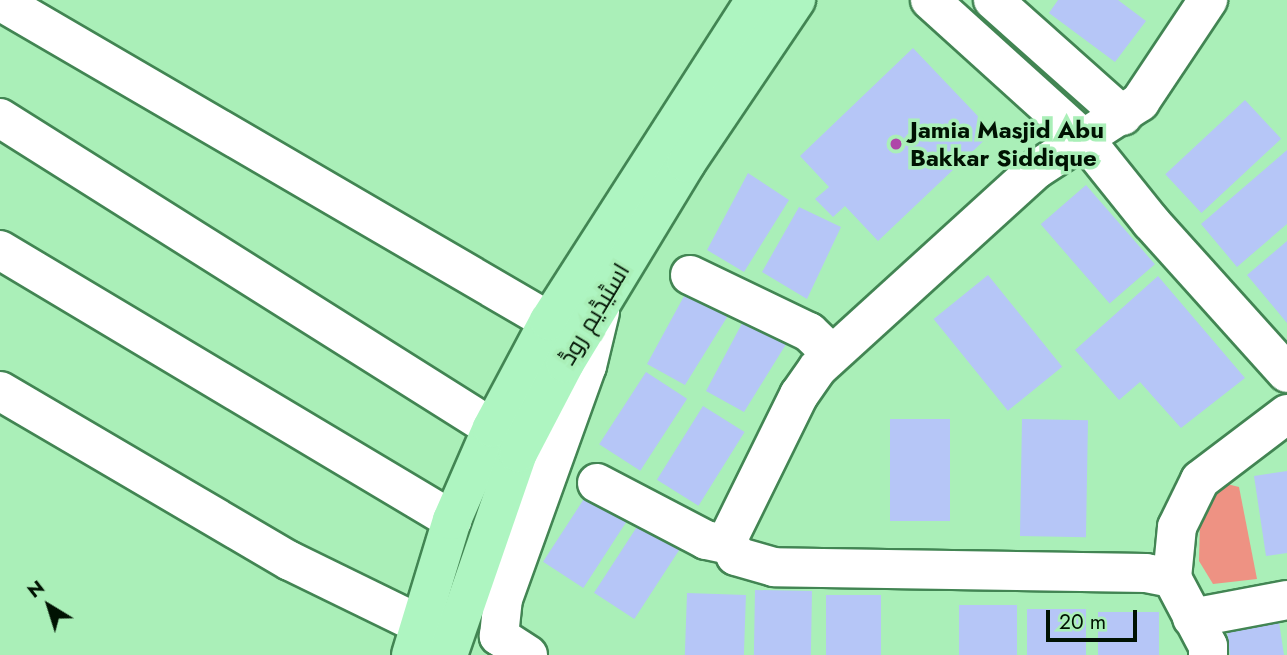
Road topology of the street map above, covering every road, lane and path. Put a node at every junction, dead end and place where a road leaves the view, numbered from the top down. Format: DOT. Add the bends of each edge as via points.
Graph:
graph roads {
  1 [pos="755,0"];
  2 [pos="796,0"];
  3 [pos="930,0"];
  4 [pos="992,0"];
  5 [pos="1208,0"];
  6 [pos="0,1"];
  7 [pos="963,30"];
  8 [pos="1123,116"];
  9 [pos="0,118"];
  10 [pos="1086,141"];
  11 [pos="0,250"];
  12 [pos="690,275"];
  13 [pos="605,293"];
  14 [pos="550,321"];
  15 [pos="832,354"];
  16 [pos="1287,373"];
  17 [pos="0,391"];
  18 [pos="1287,414"];
  19 [pos="492,428"];
  20 [pos="597,482"];
  21 [pos="452,520"];
  22 [pos="729,545"];
  23 [pos="1172,578"];
  24 [pos="1287,600"];
  25 [pos="1192,618"];
  26 [pos="415,640"];
  27 [pos="447,655"];
  28 [pos="528,655"];
  29 [pos="1183,655"];
  30 [pos="1208,655"];
  1 -- 14 [label="main road, اسٹیڈیم روڈ"];
  2 -- 13 [label="main road, اسٹیڈیم روڈ"];
  3 -- 7 [label="street"];
  4 -- 7 [label="street"];
  4 -- 8 [label="street"];
  5 -- 8 [label="street" via="1153,85"];
  6 -- 14 [label="street"];
  7 -- 10 [label="street"];
  8 -- 10 [label="street"];
  9 -- 19 [label="street"];
  10 -- 15 [label="street" via="1037,169"];
  10 -- 16 [label="street" via="1151,222"];
  11 -- 21 [label="street"];
  12 -- 15 [label="street" via="809,332"];
  13 -- 27 [label="main road, اسٹیڈیم روڈ" via="518,453"];
  13 -- 28 [label="street" via="587,366 503,599 499,636"];
  14 -- 19 [label="main road, اسٹیڈیم روڈ"];
  15 -- 22 [label="street" via="799,394 730,531"];
  17 -- 26 [label="street"];
  18 -- 23 [label="street" via="1200,480 1189,495 1177,527"];
  19 -- 21 [label="main road, اسٹیڈیم روڈ"];
  20 -- 22 [label="street" via="706,540"];
  21 -- 26 [label="main road, اسٹیڈیم روڈ"];
  22 -- 23 [label="street" via="748,562 774,567 1146,573"];
  23 -- 25 [label="street"];
  24 -- 25 [label="street"];
  25 -- 29 [label="street"];
  25 -- 30 [label="street"];
}
